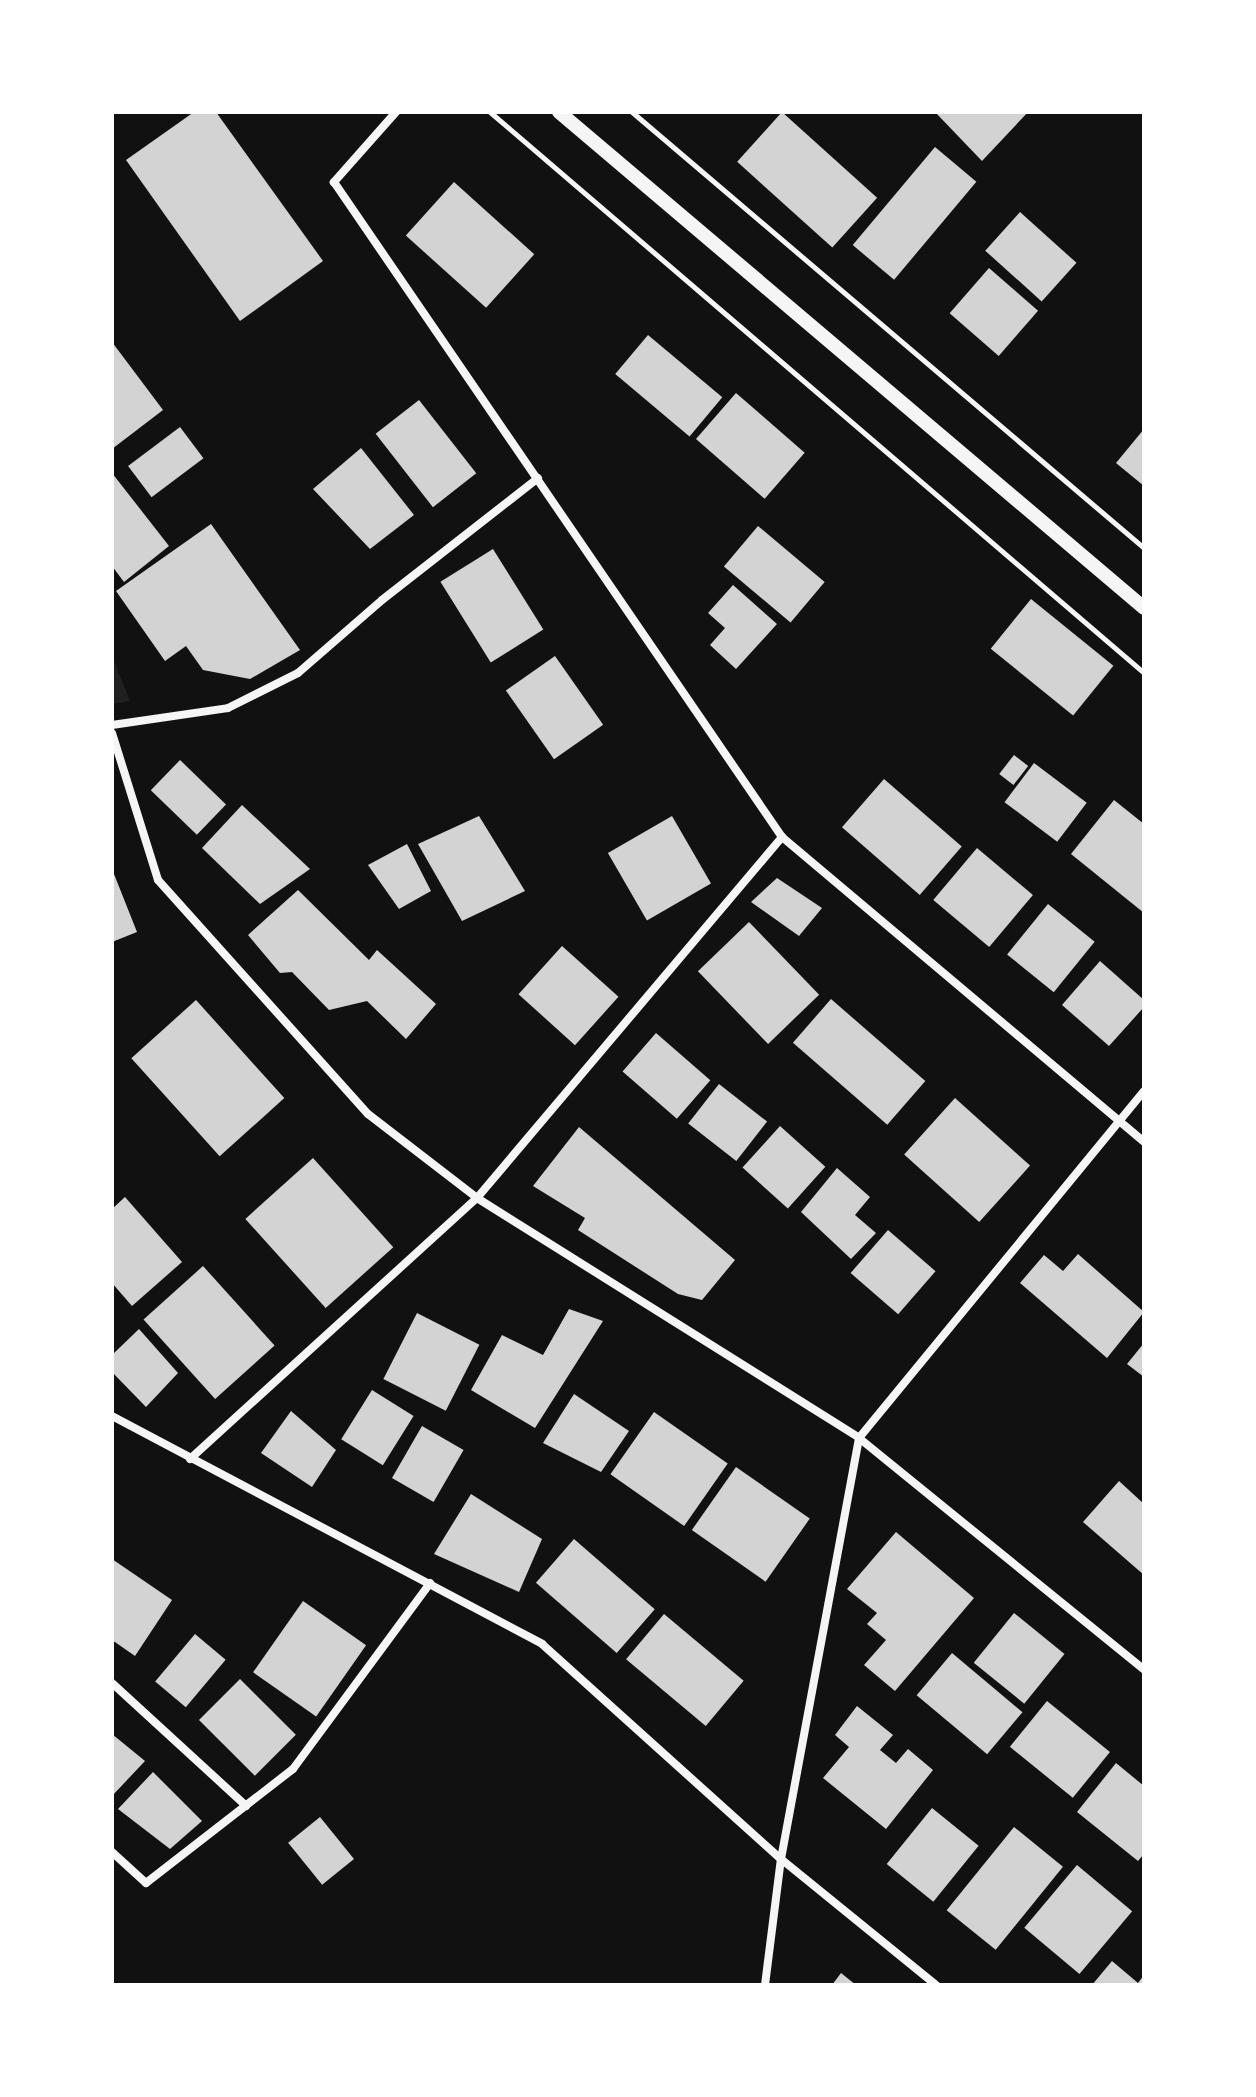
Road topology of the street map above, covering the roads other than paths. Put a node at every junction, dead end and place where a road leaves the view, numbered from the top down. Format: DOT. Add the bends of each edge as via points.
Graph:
graph roads {
  1 [pos="396,112"];
  2 [pos="559,112"];
  3 [pos="538,478"];
  4 [pos="1144,608"];
  5 [pos="112,725"];
  6 [pos="112,733"];
  7 [pos="782,837"];
  8 [pos="1144,1091"];
  9 [pos="1119,1120"];
  10 [pos="1144,1142"];
  11 [pos="477,1198"];
  12 [pos="112,1416"];
  13 [pos="859,1438"];
  14 [pos="190,1459"];
  15 [pos="430,1583"];
  16 [pos="1144,1670"];
  17 [pos="112,1683"];
  18 [pos="246,1806"];
  19 [pos="112,1852"];
  20 [pos="781,1859"];
  21 [pos="765,1985"];
  22 [pos="936,1985"];
  1 -- 3 [label="street" via="334,182"];
  2 -- 4 [label="street"];
  3 -- 5 [label="street" via="298,673 228,708"];
  3 -- 7 [label="street"];
  6 -- 11 [label="street" via="158,880 368,1114"];
  7 -- 9 [label="street"];
  7 -- 11 [label="street"];
  8 -- 9 [label="street"];
  9 -- 10 [label="street"];
  9 -- 13 [label="street"];
  11 -- 13 [label="street"];
  11 -- 14 [label="street"];
  12 -- 14 [label="street"];
  13 -- 16 [label="street"];
  13 -- 20 [label="street"];
  14 -- 15 [label="street"];
  15 -- 18 [label="street" via="293,1769"];
  15 -- 20 [label="street" via="542,1644"];
  17 -- 18 [label="street"];
  18 -- 19 [label="street" via="146,1883"];
  20 -- 21 [label="street"];
  20 -- 22 [label="street"];
}
